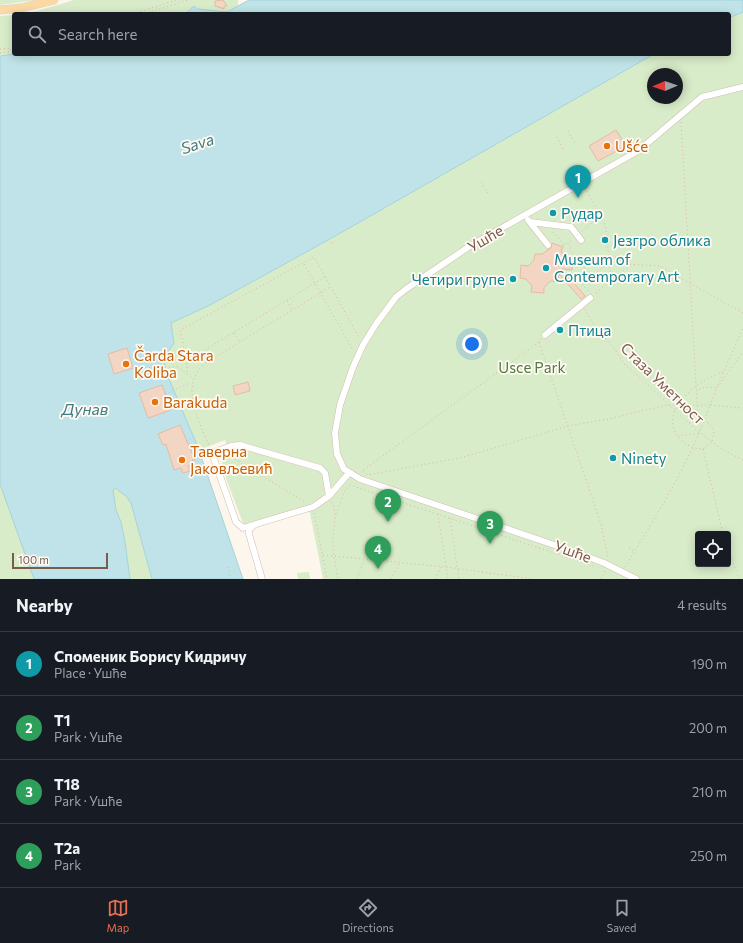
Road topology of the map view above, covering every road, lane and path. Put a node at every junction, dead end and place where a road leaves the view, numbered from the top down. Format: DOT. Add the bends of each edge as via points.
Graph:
graph roads {
  1 [pos="54,0"];
  2 [pos="176,0"];
  3 [pos="188,0"];
  4 [pos="0,10"];
  5 [pos="139,12"];
  6 [pos="150,12"];
  7 [pos="0,49"];
  8 [pos="11,52"];
  9 [pos="0,53"];
  10 [pos="743,87"];
  11 [pos="681,114"];
  12 [pos="568,131"];
  13 [pos="557,138"];
  14 [pos="575,144"];
  15 [pos="564,151"];
  16 [pos="481,182"];
  17 [pos="582,182"];
  18 [pos="488,193"];
  19 [pos="525,215"];
  20 [pos="601,216"];
  21 [pos="530,222"];
  22 [pos="574,238"];
  23 [pos="579,238"];
  24 [pos="332,242"];
  25 [pos="568,243"];
  26 [pos="564,244"];
  27 [pos="334,245"];
  28 [pos="548,245"];
  29 [pos="610,261"];
  30 [pos="304,263"];
  31 [pos="626,264"];
  32 [pos="325,277"];
  33 [pos="590,278"];
  34 [pos="611,280"];
  35 [pos="315,283"];
  36 [pos="692,284"];
  37 [pos="331,287"];
  38 [pos="321,293"];
  39 [pos="592,297"];
  40 [pos="287,300"];
  41 [pos="583,305"];
  42 [pos="292,310"];
  43 [pos="743,313"];
  44 [pos="743,328"];
  45 [pos="234,332"];
  46 [pos="545,335"];
  47 [pos="240,342"];
  48 [pos="539,342"];
  49 [pos="363,345"];
  50 [pos="743,352"];
  51 [pos="357,358"];
  52 [pos="187,361"];
  53 [pos="133,368"];
  54 [pos="187,372"];
  55 [pos="723,372"];
  56 [pos="194,378"];
  57 [pos="190,383"];
  58 [pos="697,385"];
  59 [pos="718,388"];
  60 [pos="698,389"];
  61 [pos="165,394"];
  62 [pos="667,405"];
  63 [pos="699,405"];
  64 [pos="710,405"];
  65 [pos="677,406"];
  66 [pos="743,408"];
  67 [pos="675,412"];
  68 [pos="698,419"];
  69 [pos="704,421"];
  70 [pos="688,423"];
  71 [pos="568,426"];
  72 [pos="700,433"];
  73 [pos="197,436"];
  74 [pos="678,436"];
  75 [pos="186,441"];
  76 [pos="712,442"];
  77 [pos="692,447"];
  78 [pos="703,449"];
  79 [pos="211,451"];
  80 [pos="224,454"];
  81 [pos="193,455"];
  82 [pos="743,460"];
  83 [pos="349,473"];
  84 [pos="329,496"];
  85 [pos="313,507"];
  86 [pos="336,514"];
  87 [pos="438,514"];
  88 [pos="450,518"];
  89 [pos="254,525"];
  90 [pos="722,531"];
  91 [pos="629,548"];
  92 [pos="634,552"];
  93 [pos="322,555"];
  94 [pos="731,556"];
  95 [pos="334,557"];
  96 [pos="364,560"];
  97 [pos="399,563"];
  98 [pos="228,567"];
  99 [pos="441,567"];
  100 [pos="446,567"];
  101 [pos="607,568"];
  102 [pos="458,569"];
  103 [pos="623,572"];
  104 [pos="231,579"];
  105 [pos="262,579"];
  106 [pos="327,579"];
  107 [pos="338,579"];
  108 [pos="357,579"];
  109 [pos="391,579"];
  110 [pos="435,579"];
  111 [pos="448,579"];
  112 [pos="459,579"];
  113 [pos="533,579"];
  114 [pos="601,579"];
  115 [pos="636,579"];
  116 [pos="739,579"];
  1 -- 4 [label="main road"];
  2 -- 5 [label="path"];
  3 -- 6 [label="path"];
  7 -- 8 [label="path" via="11,48"];
  8 -- 9 [label="path"];
  10 -- 11 [label="street, Ушће" via="705,95"];
  11 -- 17 [label="street, Ушће" via="638,151"];
  11 -- 36 [label="path"];
  12 -- 14 [label="path"];
  13 -- 15 [label="path"];
  16 -- 18 [label="path"];
  17 -- 19 [label="street, Ушће"];
  17 -- 20 [label="path"];
  19 -- 21 [label="street"];
  19 -- 49 [label="street, Ушће" via="470,246 406,289 390,306"];
  20 -- 23 [label="path, bridge" via="580,233"];
  20 -- 29 [label="path" via="606,229"];
  21 -- 23 [label="street" via="571,227"];
  21 -- 28 [label="street"];
  22 -- 25 [label="path"];
  24 -- 27 [label="path"];
  25 -- 26 [label="path" via="564,247"];
  25 -- 33 [label="path"];
  29 -- 31 [label="path" via="618,255"];
  29 -- 33 [label="path"];
  29 -- 34 [label="path"];
  30 -- 32 [label="path" via="314,257"];
  30 -- 35 [label="path"];
  30 -- 52 [label="path" via="180,330"];
  31 -- 34 [label="path" via="628,267"];
  31 -- 36 [label="path" via="659,266"];
  32 -- 35 [label="path"];
  32 -- 37 [label="path"];
  33 -- 39 [label="path" via="582,284"];
  34 -- 39 [label="path"];
  35 -- 38 [label="path"];
  35 -- 40 [label="path"];
  36 -- 43 [label="path"];
  36 -- 58 [label="path"];
  37 -- 38 [label="path"];
  37 -- 49 [label="path"];
  38 -- 42 [label="path"];
  38 -- 51 [label="path"];
  39 -- 41 [label="street"];
  40 -- 42 [label="path"];
  40 -- 45 [label="path"];
  41 -- 46 [label="street"];
  41 -- 62 [label="path, Стаза Уметност" via="588,317 619,354 624,364 642,378"];
  42 -- 47 [label="path"];
  44 -- 55 [label="path"];
  45 -- 47 [label="path"];
  45 -- 52 [label="path"];
  46 -- 48 [label="path"];
  47 -- 56 [label="path" via="204,364 197,370"];
  48 -- 71 [label="path"];
  48 -- 71 [label="path" via="362,471 368,475 384,473 464,457"];
  49 -- 51 [label="street, Ушће"];
  50 -- 59 [label="path"];
  51 -- 83 [label="street, Ушће" via="340,405 335,432 337,454"];
  52 -- 54 [label="path"];
  53 -- 54 [label="path" via="178,367"];
  54 -- 56 [label="path"];
  55 -- 58 [label="path"];
  55 -- 59 [label="path"];
  56 -- 79 [label="path" via="191,389 192,402"];
  57 -- 61 [label="path"];
  58 -- 60 [label="path"];
  58 -- 65 [label="path"];
  59 -- 60 [label="path"];
  59 -- 64 [label="path"];
  60 -- 63 [label="path"];
  62 -- 65 [label="path"];
  62 -- 67 [label="path, Стаза Уметност"];
  62 -- 71 [label="path"];
  63 -- 64 [label="path"];
  63 -- 65 [label="path"];
  63 -- 68 [label="path"];
  64 -- 66 [label="path"];
  64 -- 69 [label="path"];
  65 -- 67 [label="path"];
  67 -- 70 [label="path, Стаза Уметност"];
  67 -- 74 [label="path" via="674,424"];
  68 -- 69 [label="path"];
  68 -- 70 [label="path"];
  69 -- 72 [label="path"];
  69 -- 76 [label="path" via="714,431"];
  70 -- 72 [label="path, Стаза Уметност"];
  71 -- 101 [label="path" via="601,524 606,545"];
  72 -- 74 [label="path"];
  72 -- 76 [label="path, Стаза Уметност"];
  72 -- 77 [label="path"];
  73 -- 75 [label="path"];
  74 -- 77 [label="path"];
  76 -- 78 [label="path"];
  76 -- 82 [label="path, Стаза Уметност"];
  77 -- 78 [label="path"];
  77 -- 92 [label="path" via="657,515"];
  78 -- 90 [label="path"];
  79 -- 81 [label="path"];
  79 -- 84 [label="street" via="240,445 320,468 325,473"];
  79 -- 89 [label="street" via="236,522 244,528"];
  80 -- 85 [label="path" via="230,455"];
  83 -- 84 [label="street"];
  83 -- 101 [label="street, Ушће" via="360,479 578,553"];
  84 -- 85 [label="street"];
  84 -- 86 [label="path"];
  85 -- 89 [label="street"];
  85 -- 93 [label="path"];
  86 -- 87 [label="path" via="344,492 350,485"];
  86 -- 95 [label="path"];
  87 -- 88 [label="path"];
  87 -- 100 [label="path"];
  88 -- 101 [label="path"];
  88 -- 102 [label="path"];
  89 -- 105 [label="street" via="249,534"];
  91 -- 92 [label="path"];
  92 -- 103 [label="path"];
  93 -- 95 [label="path"];
  93 -- 106 [label="path"];
  94 -- 116 [label="path"];
  95 -- 96 [label="path"];
  95 -- 107 [label="path"];
  96 -- 97 [label="path"];
  96 -- 108 [label="path"];
  97 -- 99 [label="path"];
  97 -- 109 [label="path"];
  98 -- 104 [label="path"];
  99 -- 100 [label="path"];
  99 -- 110 [label="path"];
  100 -- 102 [label="path"];
  100 -- 111 [label="path"];
  101 -- 103 [label="street, Ушће"];
  101 -- 114 [label="path"];
  102 -- 112 [label="path"];
  102 -- 113 [label="path"];
  103 -- 115 [label="street, Ушће"];
}
